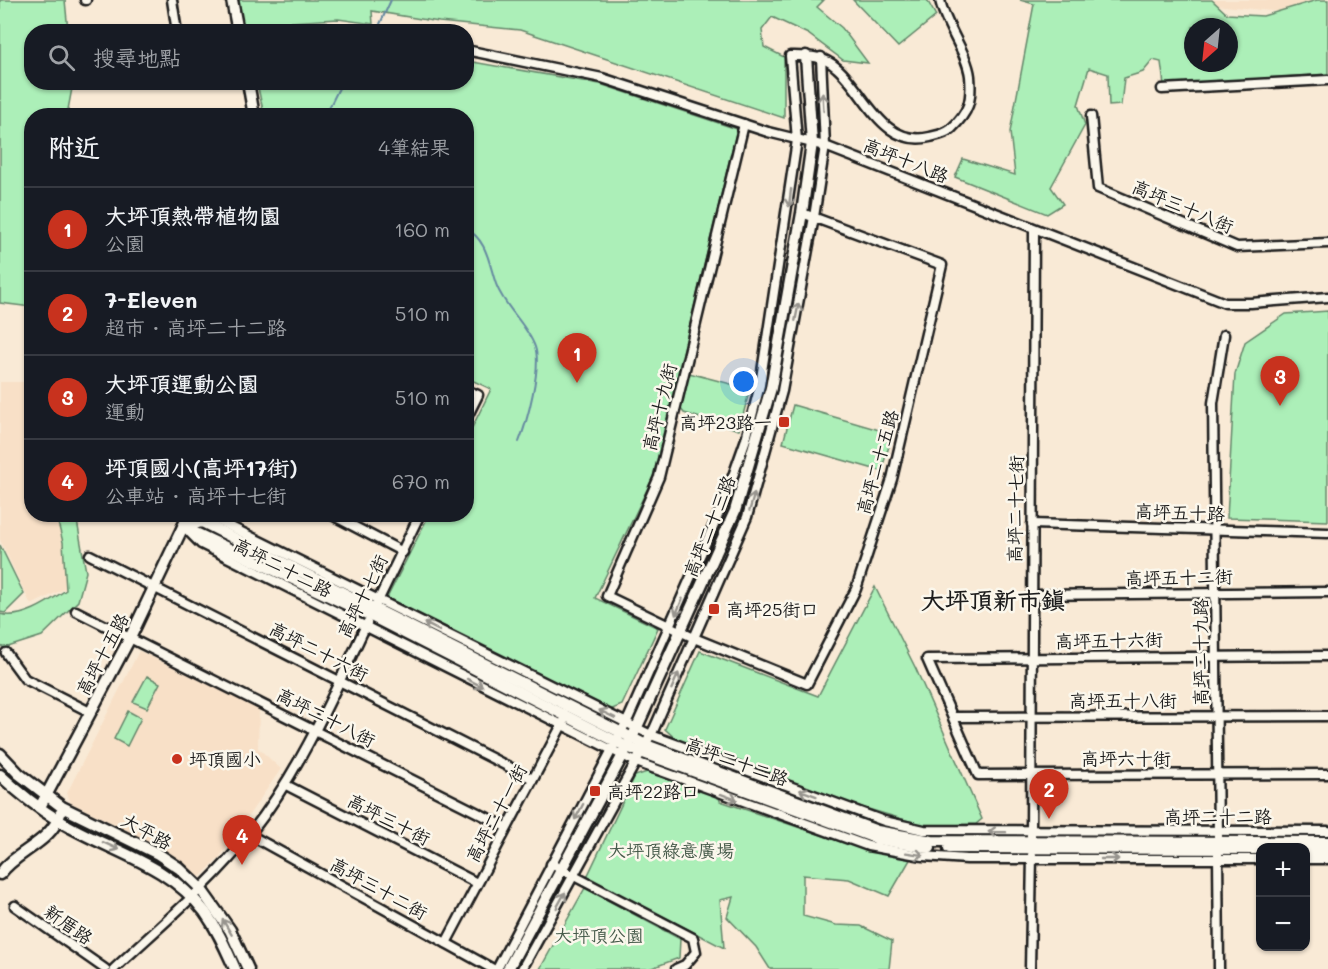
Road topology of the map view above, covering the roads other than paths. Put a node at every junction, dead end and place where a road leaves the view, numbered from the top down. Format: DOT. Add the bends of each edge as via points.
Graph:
graph roads {
  1 [pos="172,0"];
  2 [pos="232,0"];
  3 [pos="934,0"];
  4 [pos="940,0"];
  5 [pos="944,18"];
  6 [pos="176,24"];
  7 [pos="236,24"];
  8 [pos="474,52"];
  9 [pos="806,56"];
  10 [pos="820,57"];
  11 [pos="1328,80"];
  12 [pos="1162,89"];
  13 [pos="249,90"];
  14 [pos="253,108"];
  15 [pos="1091,116"];
  16 [pos="744,124"];
  17 [pos="797,140"];
  18 [pos="812,143"];
  19 [pos="825,146"];
  20 [pos="802,213"];
  21 [pos="814,217"];
  22 [pos="1034,229"];
  23 [pos="1328,243"];
  24 [pos="1328,297"];
  25 [pos="1224,335"];
  26 [pos="185,522"];
  27 [pos="189,522"];
  28 [pos="219,522"];
  29 [pos="345,522"];
  30 [pos="416,522"];
  31 [pos="1032,524"];
  32 [pos="183,527"];
  33 [pos="1215,529"];
  34 [pos="1328,532"];
  35 [pos="403,552"];
  36 [pos="90,555"];
  37 [pos="155,586"];
  38 [pos="1216,592"];
  39 [pos="1328,592"];
  40 [pos="1031,595"];
  41 [pos="375,608"];
  42 [pos="76,610"];
  43 [pos="365,627"];
  44 [pos="670,627"];
  45 [pos="682,632"];
  46 [pos="130,638"];
  47 [pos="694,638"];
  48 [pos="6,653"];
  49 [pos="1217,655"];
  50 [pos="1328,656"];
  51 [pos="1031,658"];
  52 [pos="927,659"];
  53 [pos="339,679"];
  54 [pos="572,707"];
  55 [pos="90,712"];
  56 [pos="1217,716"];
  57 [pos="1328,716"];
  58 [pos="954,717"];
  59 [pos="1031,717"];
  60 [pos="562,726"];
  61 [pos="314,730"];
  62 [pos="624,740"];
  63 [pos="643,749"];
  64 [pos="0,754"];
  65 [pos="1031,774"];
  66 [pos="1217,774"];
  67 [pos="1328,774"];
  68 [pos="0,775"];
  69 [pos="533,779"];
  70 [pos="286,785"];
  71 [pos="46,794"];
  72 [pos="40,807"];
  73 [pos="62,807"];
  74 [pos="58,821"];
  75 [pos="506,827"];
  76 [pos="1328,831"];
  77 [pos="250,835"];
  78 [pos="1328,842"];
  79 [pos="1032,845"];
  80 [pos="1218,845"];
  81 [pos="1256,849"];
  82 [pos="1310,850"];
  83 [pos="1328,850"];
  84 [pos="1256,858"];
  85 [pos="1310,859"];
  86 [pos="1328,859"];
  87 [pos="556,867"];
  88 [pos="0,874"];
  89 [pos="574,876"];
  90 [pos="477,883"];
  91 [pos="200,888"];
  92 [pos="191,897"];
  93 [pos="15,906"];
  94 [pos="446,943"];
  95 [pos="105,969"];
  96 [pos="114,969"];
  97 [pos="235,969"];
  98 [pos="248,969"];
  99 [pos="495,969"];
  100 [pos="508,969"];
  101 [pos="522,969"];
  102 [pos="676,969"];
  103 [pos="1030,969"];
  104 [pos="1219,969"];
  1 -- 6 [label="street"];
  2 -- 7 [label="street"];
  3 -- 5 [label="street"];
  4 -- 5 [label="street"];
  5 -- 10 [label="street" via="969,73 971,94 966,115 946,133 920,139 896,134 878,119 837,67"];
  8 -- 16 [label="street, 高坪十八路" via="602,78"];
  9 -- 10 [label="street"];
  9 -- 17 [label="street, 高坪二十三路" via="790,56"];
  9 -- 18 [label="street, 高坪二十三路"];
  19 -- 10 [label="street, 高坪二十三路, one-way"];
  11 -- 12 [label="street"];
  13 -- 14 [label="street"];
  15 -- 23 [label="street, 高坪三十八街" via="1098,188 1237,247"];
  16 -- 17 [label="street, 高坪十八路"];
  16 -- 44 [label="street, 高坪十九街" via="659,477 607,596"];
  17 -- 18 [label="street, 高坪十八路"];
  17 -- 44 [label="street, 高坪二十三路, one-way" via="760,385 746,439 723,504"];
  18 -- 19 [label="street, 高坪十八路"];
  18 -- 20 [label="street, 高坪二十三路"];
  19 -- 21 [label="street, 高坪二十三路"];
  19 -- 22 [label="street, 高坪十八路"];
  20 -- 21 [label="street, 高坪二十五路"];
  20 -- 45 [label="street, 高坪二十三路" via="758,442 735,512"];
  47 -- 21 [label="street, 高坪二十三路, one-way" via="750,507 782,391"];
  21 -- 47 [label="street, 高坪二十五路" via="942,266 892,479 856,589 807,684"];
  22 -- 24 [label="street, 高坪十八路" via="1225,303"];
  22 -- 31 [label="street, 高坪二十七街"];
  25 -- 33 [label="street, 高坪二十九路" via="1213,403"];
  26 -- 32 [label="street, 高坪十五路"];
  27 -- 32 [label="street"];
  28 -- 41 [label="street, 高坪二十二路"];
  29 -- 35 [label="street"];
  30 -- 35 [label="street, 高坪十七街"];
  31 -- 33 [label="street, 高坪五十路"];
  31 -- 40 [label="street, 高坪二十七街"];
  32 -- 37 [label="street, 高坪十五路"];
  32 -- 41 [label="street, 高坪二十二路"];
  32 -- 43 [label="street, 高坪二十二路" via="201,544"];
  33 -- 34 [label="street, 高坪五十路"];
  33 -- 38 [label="street, 高坪二十九路"];
  35 -- 41 [label="street, 高坪十七街"];
  36 -- 37 [label="street, 高坪二十六街"];
  37 -- 46 [label="street, 高坪十五路"];
  37 -- 53 [label="street, 高坪二十六街"];
  38 -- 39 [label="street, 高坪五十二街"];
  38 -- 40 [label="street, 高坪五十二街"];
  38 -- 49 [label="street, 高坪二十九路"];
  40 -- 51 [label="street, 高坪二十七街"];
  41 -- 43 [label="street, 高坪十七街"];
  41 -- 54 [label="street, 高坪二十二路"];
  54 -- 41 [label="street, 高坪二十二路, one-way"];
  42 -- 46 [label="street, 高坪二十八街"];
  43 -- 53 [label="street, 高坪十七街"];
  43 -- 60 [label="street, 高坪二十二路, one-way"];
  44 -- 45 [label="street, 高坪十九街"];
  44 -- 62 [label="street, 高坪二十三路"];
  45 -- 47 [label="street, 高坪十九街"];
  45 -- 62 [label="street, 高坪二十三路"];
  46 -- 55 [label="street, 高坪十五路"];
  46 -- 61 [label="street, 高坪二十八街"];
  63 -- 47 [label="street, 高坪二十三路, one-way"];
  48 -- 55 [label="street" via="25,679"];
  49 -- 50 [label="street, 高坪五十六街"];
  49 -- 51 [label="street, 高坪五十六街"];
  49 -- 56 [label="street, 高坪二十九路"];
  51 -- 52 [label="street, 高坪五十六街"];
  51 -- 59 [label="street, 高坪二十七街"];
  52 -- 58 [label="street, 高坪六十街"];
  53 -- 61 [label="street, 高坪十七街"];
  53 -- 69 [label="street, 高坪二十六街"];
  54 -- 60 [label="street, 高坪二十一街"];
  54 -- 62 [label="street, 高坪二十二路"];
  62 -- 54 [label="street, 高坪二十二路, one-way"];
  55 -- 71 [label="street, 高坪十五路"];
  56 -- 57 [label="street, 高坪五十八街"];
  56 -- 59 [label="street, 高坪五十八街"];
  56 -- 66 [label="street, 高坪二十九路"];
  58 -- 59 [label="street, 高坪五十八街"];
  58 -- 65 [label="street, 高坪六十街" via="978,775"];
  59 -- 65 [label="street, 高坪二十七街"];
  60 -- 62 [label="street, 高坪二十二路"];
  60 -- 69 [label="street, 高坪二十一街"];
  61 -- 70 [label="street, 高坪十七街"];
  61 -- 75 [label="street, 高坪二十八街"];
  62 -- 63 [label="street, 高坪二十二路"];
  62 -- 63 [label="street, 高坪二十二路"];
  62 -- 87 [label="street, 高坪二十三路"];
  79 -- 63 [label="street, 高坪二十二路, one-way" via="884,821"];
  63 -- 79 [label="street, 高坪二十二路" via="878,839 929,848"];
  63 -- 89 [label="street, 高坪二十三路"];
  64 -- 71 [label="street, 大平路"];
  65 -- 66 [label="street, 高坪六十街"];
  65 -- 79 [label="street, 高坪二十七街"];
  66 -- 67 [label="street, 高坪六十街"];
  66 -- 80 [label="street, 高坪二十九路"];
  68 -- 72 [label="street, 大平路"];
  69 -- 75 [label="street, 高坪二十一街"];
  70 -- 77 [label="street, 高坪十七街"];
  70 -- 90 [label="street, 高坪三十街"];
  71 -- 72 [label="street, 高坪十五路"];
  71 -- 73 [label="street, 大平路"];
  72 -- 74 [label="street, 大平路"];
  73 -- 74 [label="street"];
  73 -- 91 [label="street, 大平路" via="159,854"];
  74 -- 88 [label="street"];
  74 -- 92 [label="street, 大平路, one-way" via="151,865"];
  75 -- 90 [label="street, 高坪二十一街"];
  76 -- 80 [label="street, 高坪二十二路"];
  77 -- 91 [label="street, 高坪十七街"];
  77 -- 94 [label="street, 高坪三十二街"];
  78 -- 80 [label="street, 高坪二十二路"];
  79 -- 80 [label="street, 高坪二十二路"];
  79 -- 80 [label="street, 高坪二十二路"];
  79 -- 103 [label="street, 高坪二十七街"];
  80 -- 81 [label="street, 高坪二十二路"];
  80 -- 84 [label="street, 高坪二十二路"];
  80 -- 104 [label="street, 高坪二十九路"];
  82 -- 83 [label="street"];
  85 -- 86 [label="street"];
  87 -- 89 [label="street"];
  87 -- 99 [label="street, 高坪二十三路"];
  87 -- 100 [label="street, 高坪二十三路"];
  101 -- 89 [label="street, 高坪二十三路, one-way"];
  89 -- 102 [label="street" via="693,938 696,952"];
  90 -- 94 [label="street, 高坪二十一街"];
  91 -- 92 [label="street, 高坪十七街"];
  98 -- 91 [label="street, 大平路, one-way" via="230,930"];
  92 -- 96 [label="street"];
  92 -- 97 [label="street, 大平路" via="220,935"];
  93 -- 95 [label="street, 新厝路"];
  94 -- 99 [label="street, 高坪三十二街"];
}
